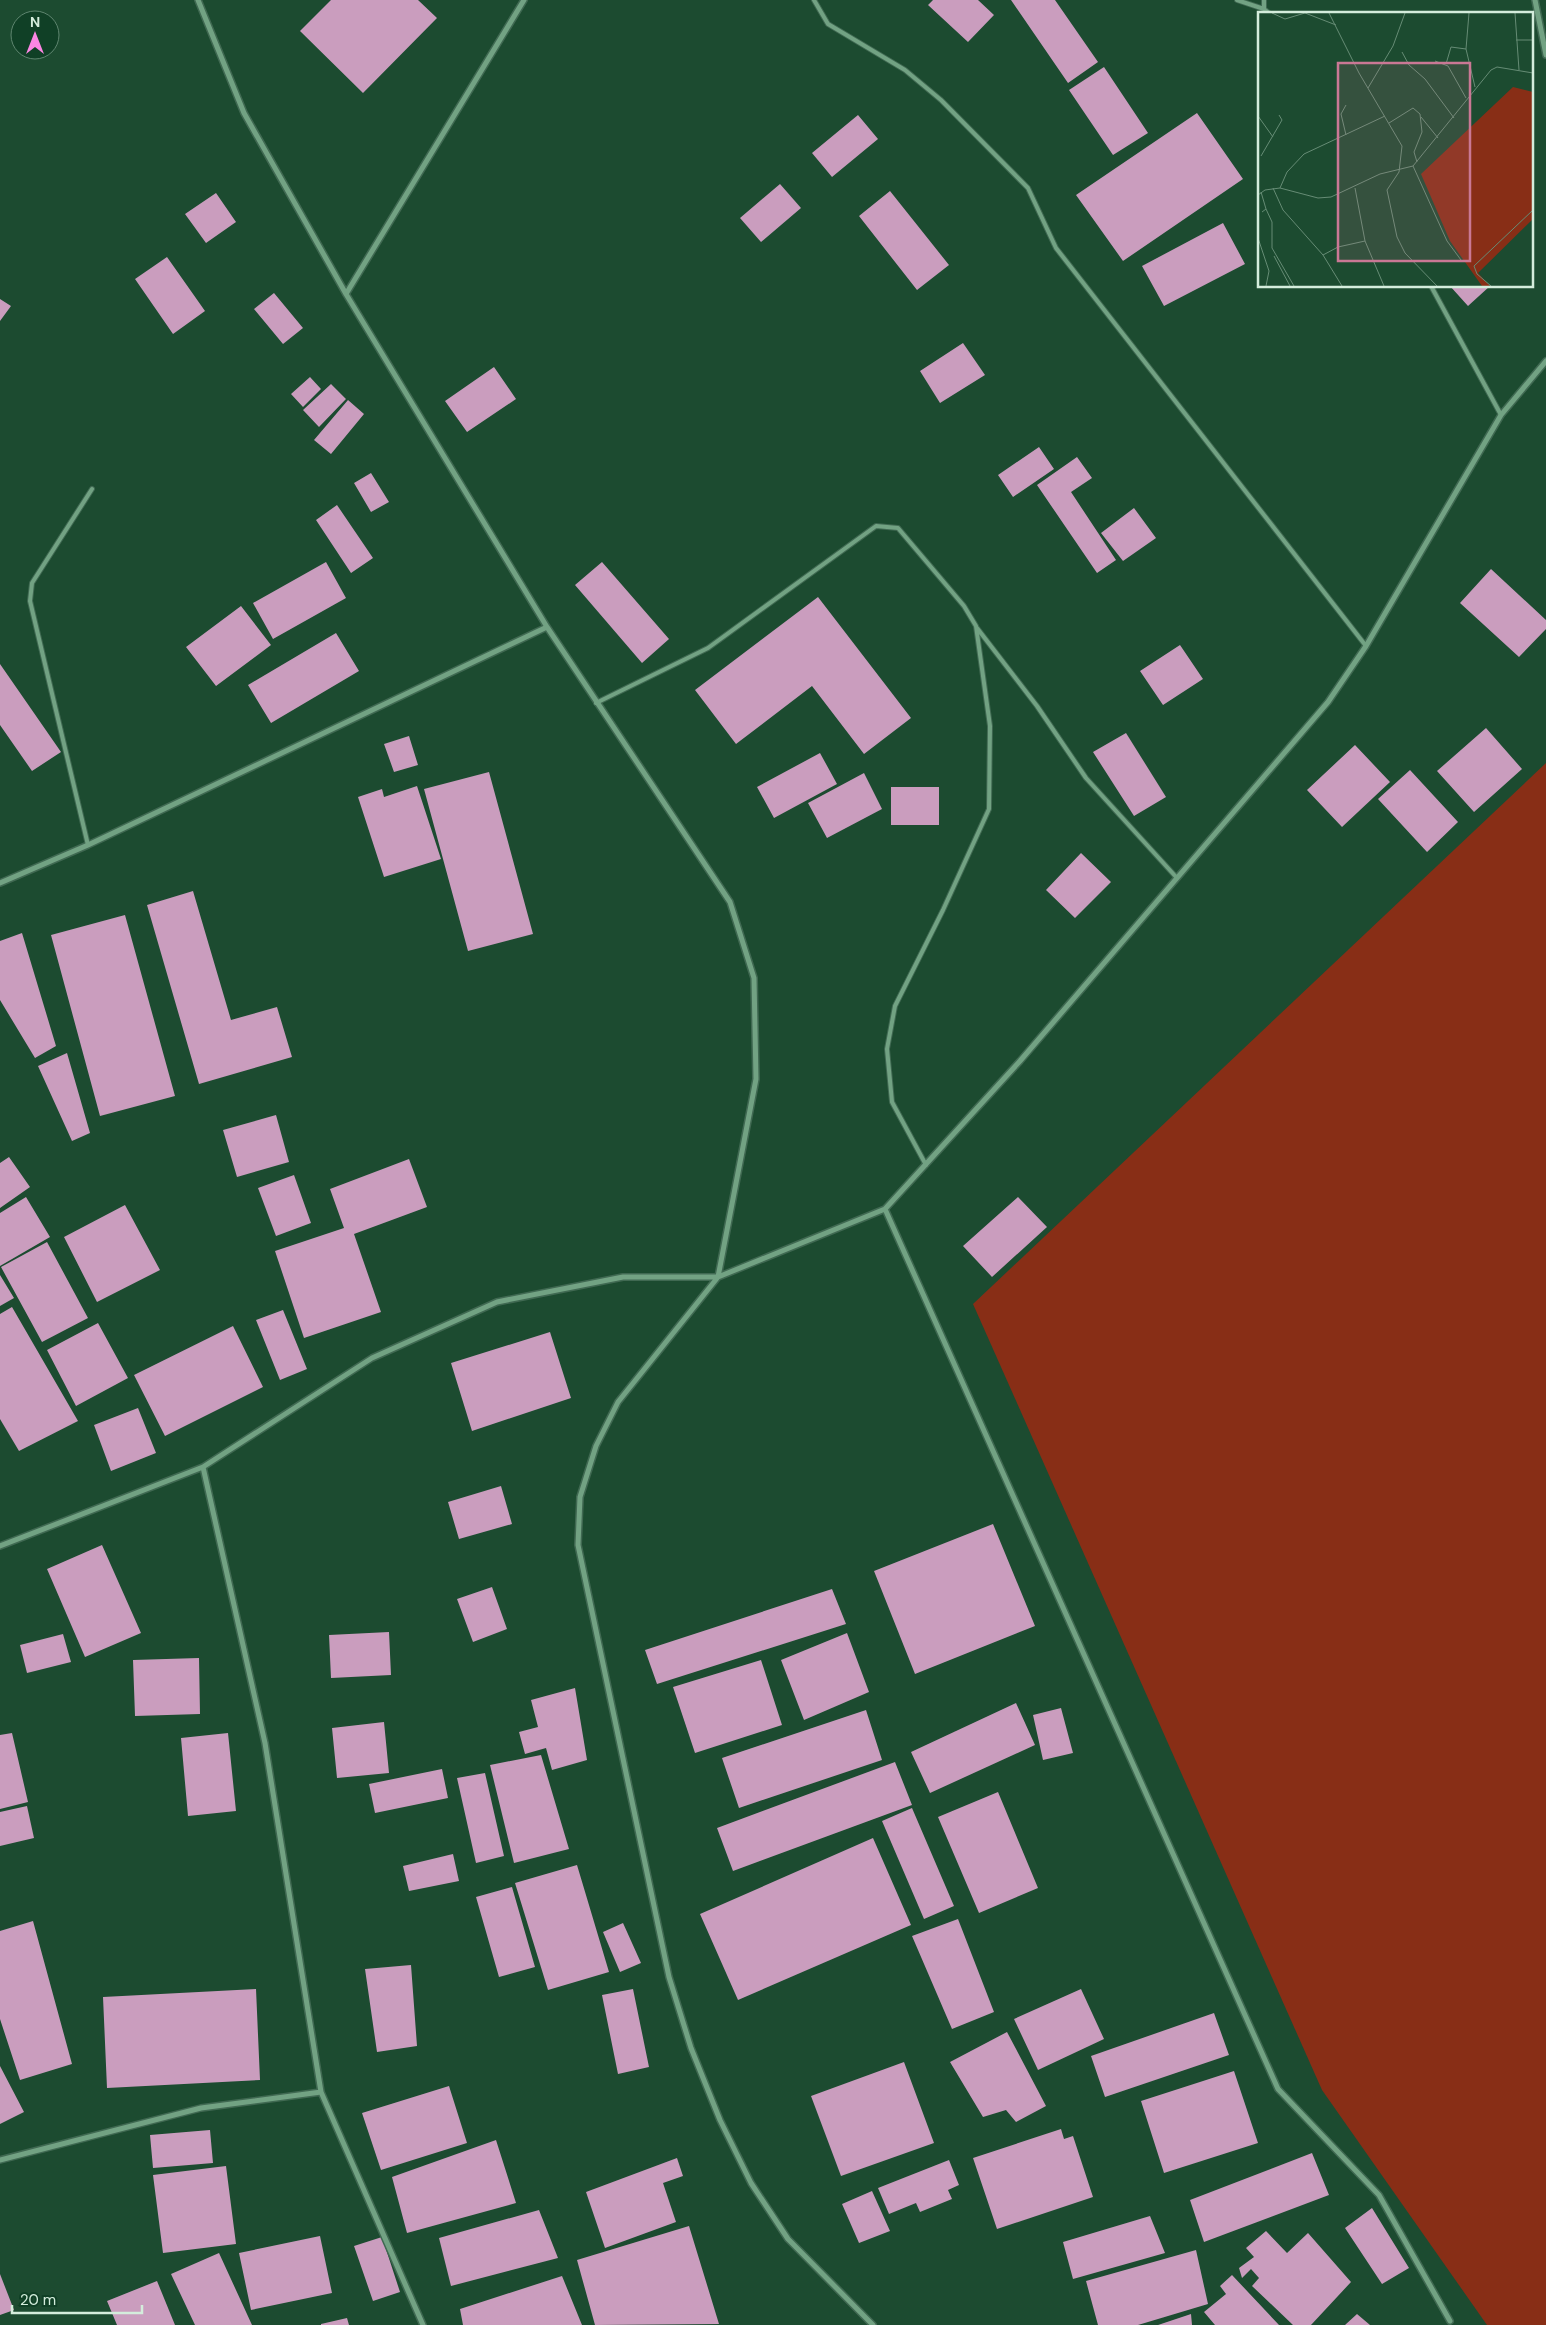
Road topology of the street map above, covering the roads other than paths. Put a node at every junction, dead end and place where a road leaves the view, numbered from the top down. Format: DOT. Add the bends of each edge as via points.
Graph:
graph roads {
  1 [pos="198,0"];
  2 [pos="524,0"];
  3 [pos="814,0"];
  4 [pos="1237,0"];
  5 [pos="1264,0"];
  6 [pos="1535,0"];
  7 [pos="1264,9"];
  8 [pos="1268,12"];
  9 [pos="1546,54"];
  10 [pos="1432,288"];
  11 [pos="346,294"];
  12 [pos="1546,361"];
  13 [pos="1501,415"];
  14 [pos="92,489"];
  15 [pos="976,626"];
  16 [pos="547,627"];
  17 [pos="1366,646"];
  18 [pos="596,703"];
  19 [pos="88,845"];
  20 [pos="1177,878"];
  21 [pos="0,883"];
  22 [pos="926,1165"];
  23 [pos="885,1209"];
  24 [pos="718,1277"];
  25 [pos="203,1467"];
  26 [pos="0,1546"];
  27 [pos="321,2092"];
  28 [pos="0,2160"];
  29 [pos="1450,2321"];
  30 [pos="423,2325"];
  31 [pos="873,2325"];
  1 -- 11 [label="street" via="244,113"];
  2 -- 11 [label="street"];
  3 -- 17 [label="lane" via="828,24 905,70 941,100 1028,188 1056,248"];
  4 -- 7 [label="lane"];
  5 -- 7 [label="lane"];
  6 -- 9 [label="street"];
  7 -- 8 [label="lane"];
  10 -- 13 [label="lane"];
  11 -- 16 [label="street"];
  12 -- 13 [label="street"];
  13 -- 17 [label="street"];
  14 -- 19 [label="lane" via="32,583 30,601"];
  15 -- 18 [label="lane" via="964,606 898,528 876,526 708,648"];
  15 -- 20 [label="lane" via="1037,706 1086,778"];
  15 -- 22 [label="lane" via="990,726 989,809 895,1006 887,1049 892,1102"];
  16 -- 18 [label="street"];
  16 -- 19 [label="street"];
  17 -- 20 [label="street" via="1328,702"];
  18 -- 24 [label="street" via="730,902 754,978 756,1078"];
  19 -- 21 [label="street"];
  20 -- 22 [label="street"];
  22 -- 23 [label="street"];
  23 -- 24 [label="street"];
  23 -- 29 [label="street" via="1278,2089 1379,2195"];
  24 -- 25 [label="street" via="623,1277 497,1302 372,1358"];
  24 -- 31 [label="street" via="618,1402 596,1446 580,1497 578,1545 669,1977 691,2048 720,2120 751,2183 788,2239"];
  25 -- 26 [label="street"];
  25 -- 27 [label="street" via="265,1742"];
  27 -- 28 [label="street" via="201,2108"];
  27 -- 30 [label="street"];
}
